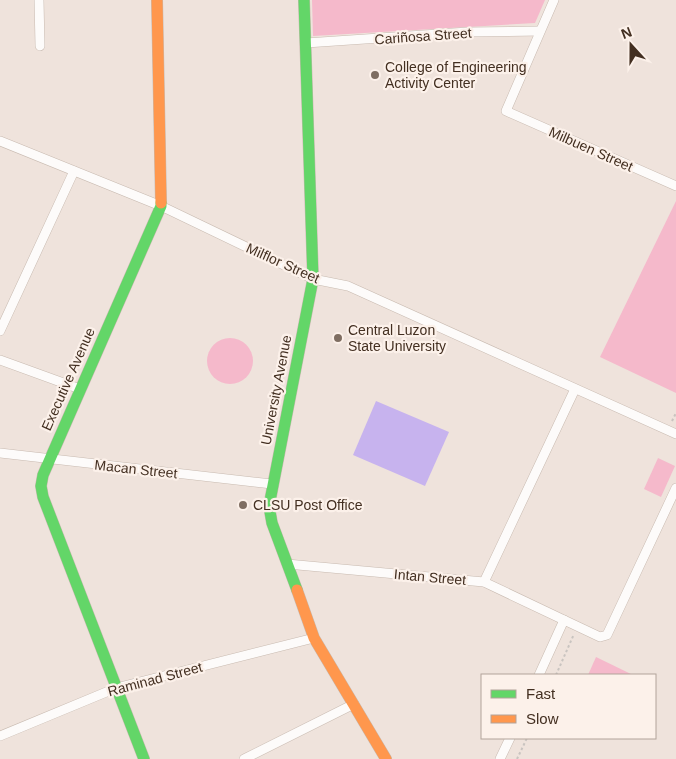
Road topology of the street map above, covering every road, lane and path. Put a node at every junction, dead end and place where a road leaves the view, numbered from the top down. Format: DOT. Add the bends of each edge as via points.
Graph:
graph roads {
  1 [pos="39,0"];
  2 [pos="157,0"];
  3 [pos="304,0"];
  4 [pos="554,0"];
  5 [pos="540,31"];
  6 [pos="306,43"];
  7 [pos="40,46"];
  8 [pos="0,141"];
  9 [pos="74,171"];
  10 [pos="676,186"];
  11 [pos="161,206"];
  12 [pos="313,279"];
  13 [pos="0,331"];
  14 [pos="0,360"];
  15 [pos="575,388"];
  16 [pos="80,389"];
  17 [pos="676,434"];
  18 [pos="0,453"];
  19 [pos="50,459"];
  20 [pos="272,484"];
  21 [pos="676,488"];
  22 [pos="287,564"];
  23 [pos="484,582"];
  24 [pos="564,620"];
  25 [pos="578,626"];
  26 [pos="314,638"];
  27 [pos="539,674"];
  28 [pos="556,674"];
  29 [pos="116,688"];
  30 [pos="354,704"];
  31 [pos="0,736"];
  32 [pos="510,739"];
  33 [pos="527,739"];
  34 [pos="144,759"];
  35 [pos="244,759"];
  36 [pos="386,759"];
  37 [pos="500,759"];
  38 [pos="517,759"];
  1 -- 7 [label="street"];
  2 -- 11 [label="street, Executive Avenue"];
  3 -- 6 [label="street, University Avenue"];
  4 -- 5 [label="street"];
  5 -- 6 [label="street, Cariñosa Street" via="468,32"];
  5 -- 10 [label="street, Milbuen Street" via="506,111"];
  6 -- 12 [label="street, University Avenue"];
  8 -- 9 [label="street, Milflor Street"];
  9 -- 11 [label="street, Milflor Street"];
  9 -- 13 [label="street"];
  11 -- 12 [label="street, Milflor Street"];
  11 -- 16 [label="street, Executive Avenue"];
  12 -- 15 [label="street, Milflor Street" via="348,286"];
  12 -- 20 [label="street, University Avenue"];
  14 -- 16 [label="street"];
  15 -- 17 [label="street, Milflor Street"];
  15 -- 23 [label="street"];
  16 -- 19 [label="street, Executive Avenue"];
  18 -- 19 [label="street, Macan Street"];
  19 -- 20 [label="street, Macan Street"];
  19 -- 29 [label="street, Executive Avenue" via="41,492"];
  20 -- 22 [label="street, University Avenue" via="270,513"];
  21 -- 25 [label="street, Intan Street" via="607,636 600,637"];
  22 -- 23 [label="street, Intan Street"];
  22 -- 26 [label="street, University Avenue"];
  23 -- 24 [label="street, Intan Street"];
  24 -- 25 [label="street, Intan Street"];
  24 -- 27 [label="street"];
  25 -- 28 [label="path"];
  26 -- 29 [label="street, Raminad Street"];
  26 -- 30 [label="street, University Avenue"];
  29 -- 31 [label="street, Raminad Street"];
  29 -- 34 [label="street, Executive Avenue"];
  30 -- 35 [label="street"];
  30 -- 36 [label="street, University Avenue"];
  32 -- 37 [label="street"];
  33 -- 38 [label="path"];
}
